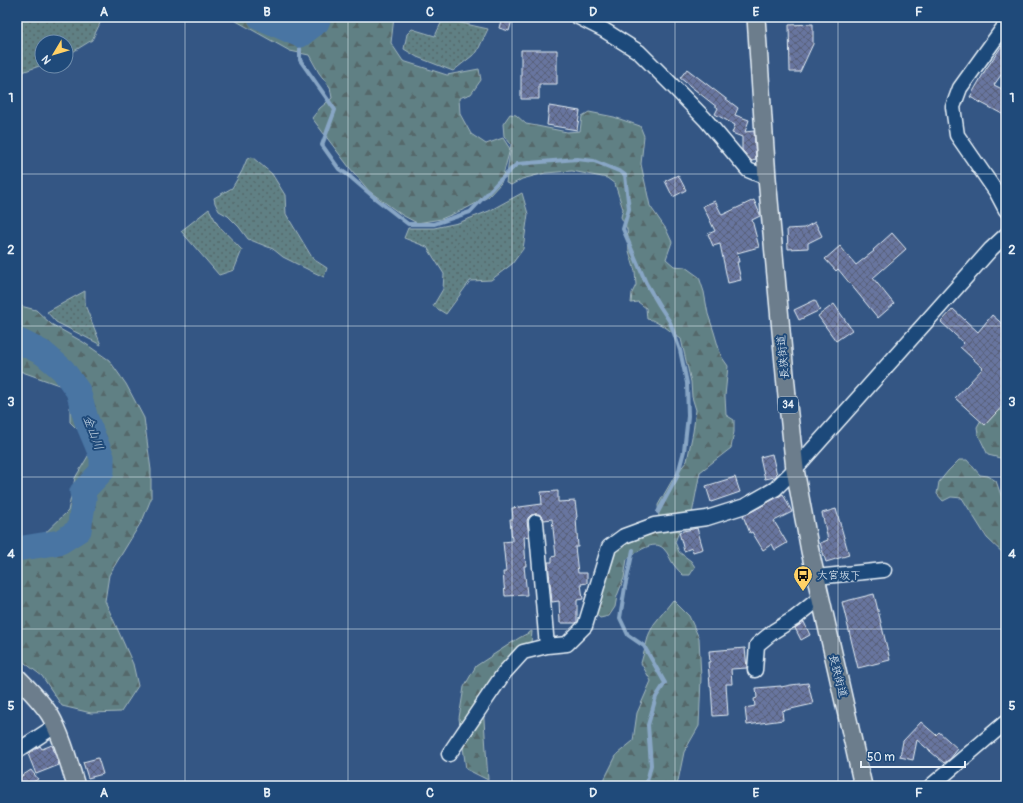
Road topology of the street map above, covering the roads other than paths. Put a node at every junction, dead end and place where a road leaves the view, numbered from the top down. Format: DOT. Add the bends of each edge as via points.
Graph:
graph roads {
  1 [pos="578,17"];
  2 [pos="756,17"];
  3 [pos="1006,24"];
  4 [pos="767,178"];
  5 [pos="1006,210"];
  6 [pos="1006,235"];
  7 [pos="795,469"];
  8 [pos="536,522"];
  9 [pos="884,570"];
  10 [pos="816,577"];
  11 [pos="820,598"];
  12 [pos="547,646"];
  13 [pos="755,670"];
  14 [pos="17,677"];
  15 [pos="1006,722"];
  16 [pos="55,726"];
  17 [pos="17,751"];
  18 [pos="449,754"];
  19 [pos="76,786"];
  20 [pos="863,786"];
  21 [pos="931,786"];
  1 -- 4 [label="street" via="639,52 705,119 748,170"];
  2 -- 4 [label="main road, 長狭街道 / 34"];
  3 -- 5 [label="street" via="960,88 953,107 957,135"];
  4 -- 7 [label="main road, 長狭街道 / 34"];
  6 -- 7 [label="street"];
  7 -- 10 [label="main road, 長狭街道 / 34"];
  7 -- 12 [label="street" via="775,489 745,506 707,518 654,525 624,536 609,547 585,626 567,644"];
  8 -- 12 [label="street"];
  9 -- 10 [label="street"];
  10 -- 11 [label="main road, 長狭街道 / 34"];
  11 -- 13 [label="street" via="757,645"];
  11 -- 20 [label="main road, 長狭街道 / 34"];
  12 -- 18 [label="street" via="523,652 504,673"];
  14 -- 16 [label="main road" via="34,694"];
  15 -- 21 [label="street"];
  16 -- 17 [label="street"];
  16 -- 19 [label="main road"];
}
